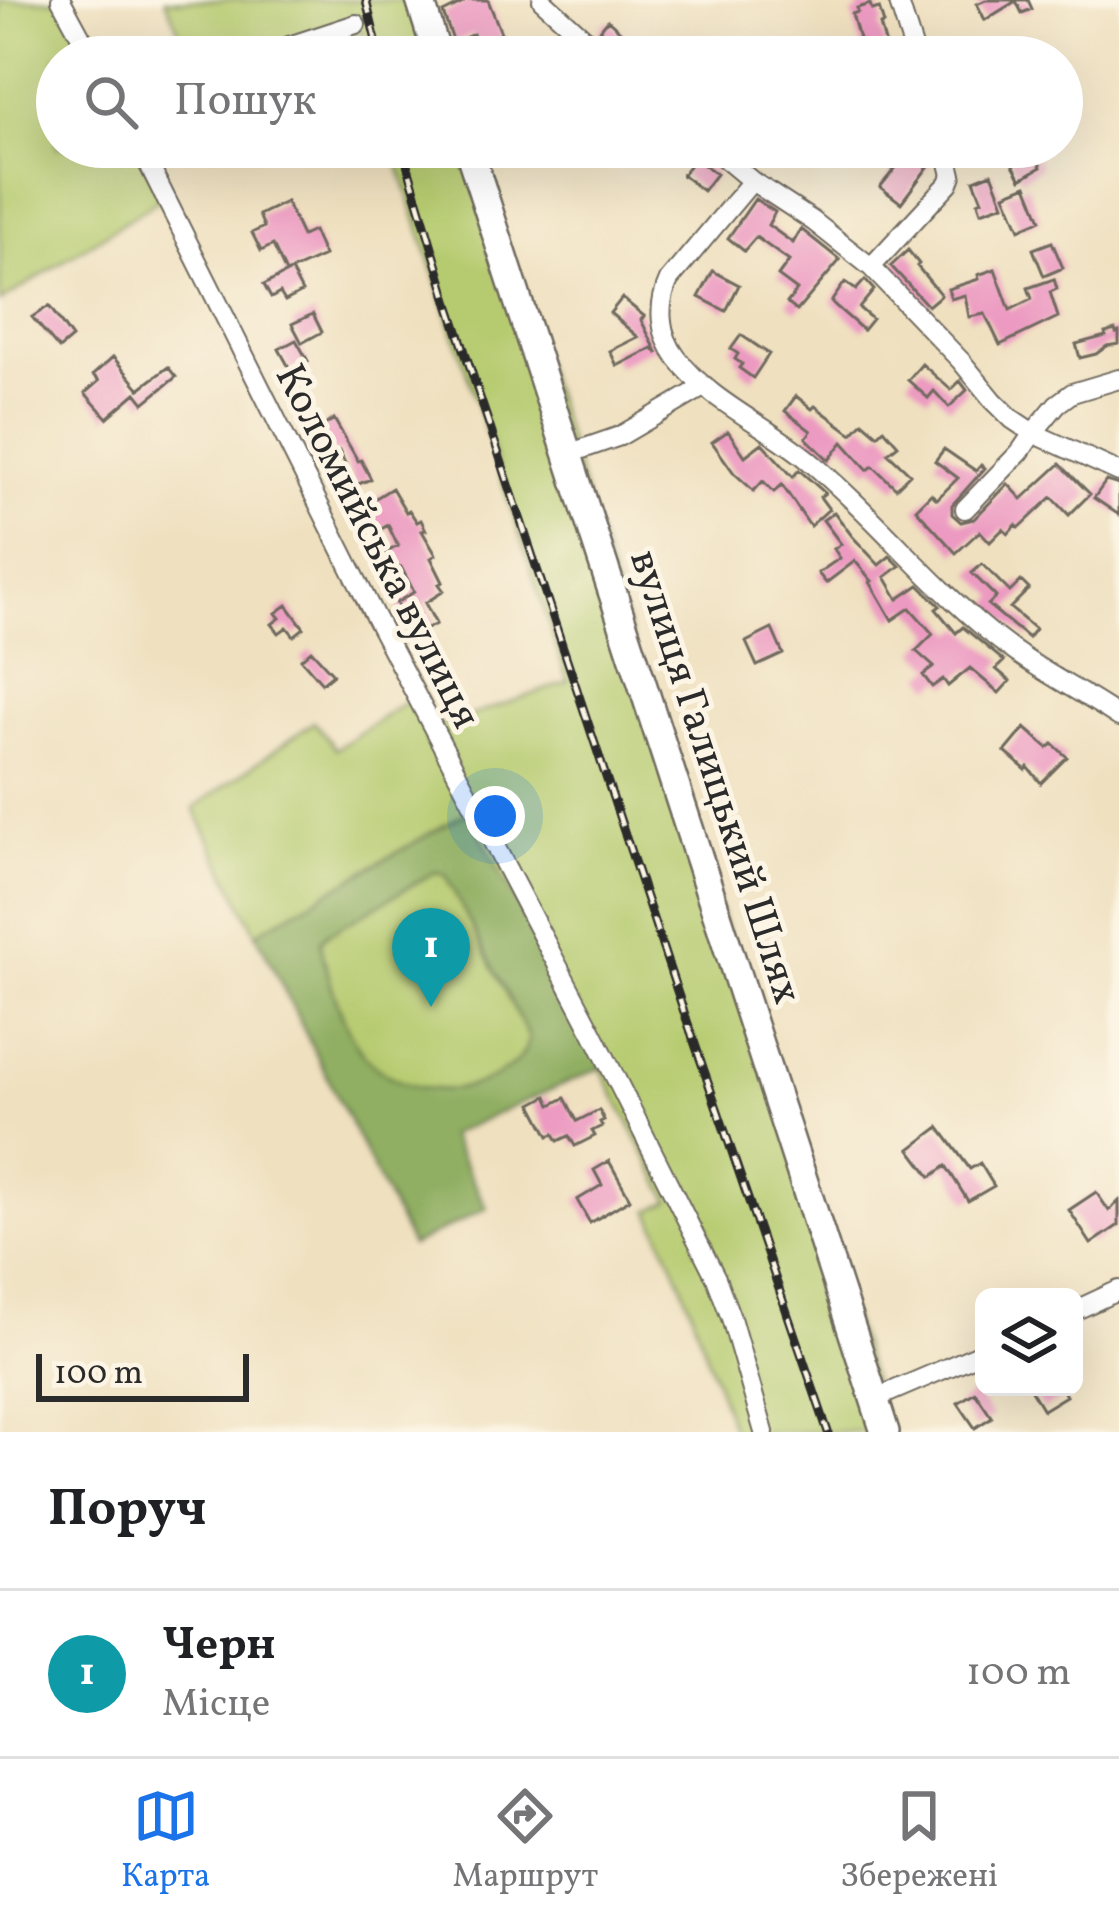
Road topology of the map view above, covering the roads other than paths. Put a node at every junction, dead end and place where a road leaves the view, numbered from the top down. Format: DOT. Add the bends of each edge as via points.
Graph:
graph roads {
  1 [pos="61,0"];
  2 [pos="419,0"];
  3 [pos="542,0"];
  4 [pos="898,0"];
  5 [pos="356,24"];
  6 [pos="81,36"];
  7 [pos="320,36"];
  8 [pos="432,36"];
  9 [pos="582,36"];
  10 [pos="909,36"];
  11 [pos="151,168"];
  12 [pos="475,168"];
  13 [pos="736,168"];
  14 [pos="950,168"];
  15 [pos="752,182"];
  16 [pos="872,267"];
  17 [pos="1119,379"];
  18 [pos="705,386"];
  19 [pos="1033,433"];
  20 [pos="568,454"];
  21 [pos="1119,472"];
  22 [pos="965,509"];
  23 [pos="1119,717"];
  24 [pos="1119,1289"];
  25 [pos="1083,1307"];
  26 [pos="975,1356"];
  27 [pos="874,1399"];
  28 [pos="764,1432"];
  29 [pos="885,1432"];
  1 -- 6 [label="street"];
  2 -- 8 [label="highway"];
  3 -- 9 [label="street"];
  4 -- 10 [label="street"];
  5 -- 7 [label="street"];
  11 -- 28 [label="street, Коломийська вулиця" via="716,1278"];
  12 -- 20 [label="highway, вулиця Галицький Шлях"];
  13 -- 15 [label="street"];
  14 -- 16 [label="street" via="950,183"];
  15 -- 16 [label="street"];
  15 -- 18 [label="street" via="662,296 668,344"];
  16 -- 19 [label="street"];
  17 -- 19 [label="street" via="1072,392"];
  18 -- 20 [label="street" via="620,436"];
  18 -- 23 [label="street" via="827,476 989,632"];
  19 -- 21 [label="street"];
  19 -- 22 [label="street"];
  20 -- 27 [label="highway, вулиця Галицький Шлях"];
  24 -- 25 [label="street"];
  26 -- 27 [label="street"];
  27 -- 29 [label="highway, вулиця Галицький Шлях"];
}
